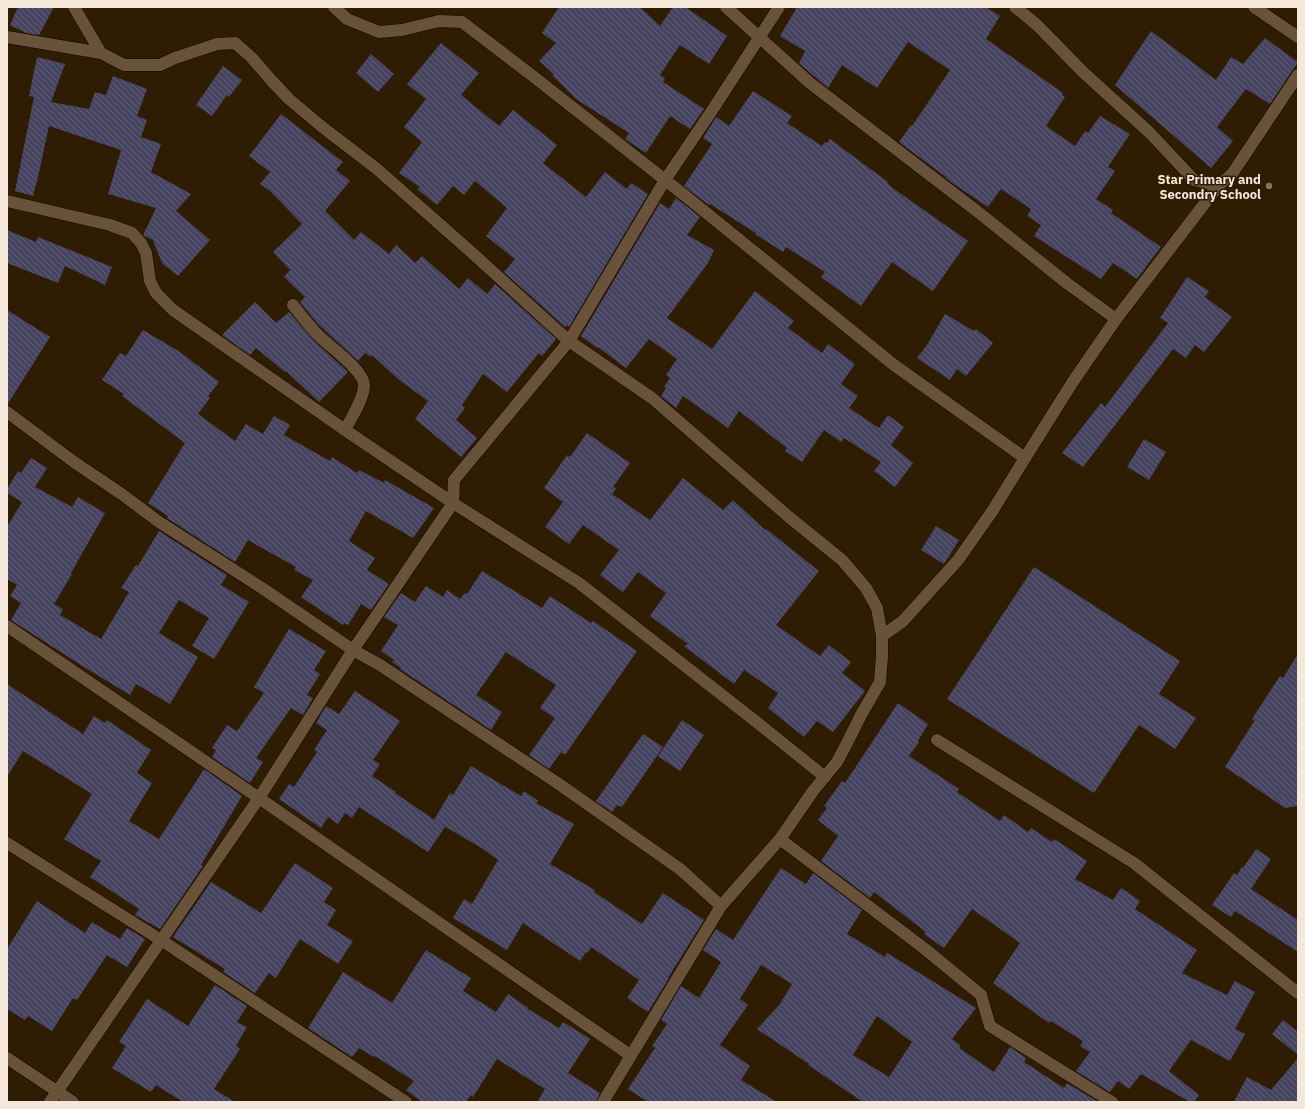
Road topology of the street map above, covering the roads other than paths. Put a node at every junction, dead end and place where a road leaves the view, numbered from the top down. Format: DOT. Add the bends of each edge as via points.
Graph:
graph roads {
  1 [pos="74,7"];
  2 [pos="334,7"];
  3 [pos="726,7"];
  4 [pos="779,7"];
  5 [pos="1015,7"];
  6 [pos="1254,7"];
  7 [pos="7,37"];
  8 [pos="1298,37"];
  9 [pos="759,38"];
  10 [pos="101,53"];
  11 [pos="1298,75"];
  12 [pos="665,180"];
  13 [pos="1218,186"];
  14 [pos="7,201"];
  15 [pos="293,304"];
  16 [pos="1116,319"];
  17 [pos="569,341"];
  18 [pos="7,412"];
  19 [pos="345,430"];
  20 [pos="1025,458"];
  21 [pos="453,503"];
  22 [pos="7,626"];
  23 [pos="882,636"];
  24 [pos="353,650"];
  25 [pos="937,740"];
  26 [pos="825,777"];
  27 [pos="259,798"];
  28 [pos="780,839"];
  29 [pos="7,843"];
  30 [pos="721,906"];
  31 [pos="161,940"];
  32 [pos="1298,993"];
  33 [pos="630,1055"];
  34 [pos="7,1058"];
  35 [pos="53,1097"];
  36 [pos="73,1102"];
  37 [pos="406,1102"];
  38 [pos="603,1102"];
  39 [pos="1112,1102"];
  1 -- 10 [label="street"];
  2 -- 12 [label="street" via="347,19 379,32 402,30 439,21 462,22"];
  3 -- 9 [label="street"];
  4 -- 9 [label="street"];
  5 -- 13 [label="street" via="1150,133 1194,180"];
  6 -- 8 [label="street"];
  7 -- 10 [label="street"];
  9 -- 12 [label="street"];
  9 -- 16 [label="street" via="810,83"];
  10 -- 17 [label="street" via="124,65 160,65 217,44 235,43 252,57 289,99 377,170"];
  11 -- 13 [label="street" via="1232,174"];
  12 -- 17 [label="street"];
  12 -- 20 [label="street" via="894,365"];
  13 -- 16 [label="street"];
  14 -- 19 [label="street" via="110,225 132,233 146,252 150,281 156,293 173,310"];
  15 -- 19 [label="street" via="318,335 352,364 362,378 364,384 359,403"];
  16 -- 20 [label="street"];
  17 -- 21 [label="street" via="454,480"];
  17 -- 23 [label="street" via="652,398 842,560 866,588 877,608"];
  18 -- 24 [label="street" via="159,522"];
  19 -- 21 [label="street"];
  20 -- 23 [label="street" via="958,560 903,621"];
  21 -- 24 [label="street"];
  21 -- 26 [label="street" via="579,583"];
  22 -- 27 [label="street"];
  23 -- 26 [label="street" via="880,682 840,756"];
  24 -- 27 [label="street"];
  24 -- 30 [label="street" via="380,664 562,787 680,870"];
  25 -- 32 [label="street" via="1134,863"];
  26 -- 28 [label="street"];
  27 -- 31 [label="street"];
  27 -- 33 [label="street"];
  28 -- 30 [label="street"];
  28 -- 39 [label="street" via="925,949 981,995 990,1026"];
  29 -- 31 [label="street"];
  30 -- 33 [label="street"];
  31 -- 35 [label="street"];
  31 -- 37 [label="street"];
  33 -- 38 [label="street"];
  34 -- 35 [label="street"];
  35 -- 36 [label="street"];
}
